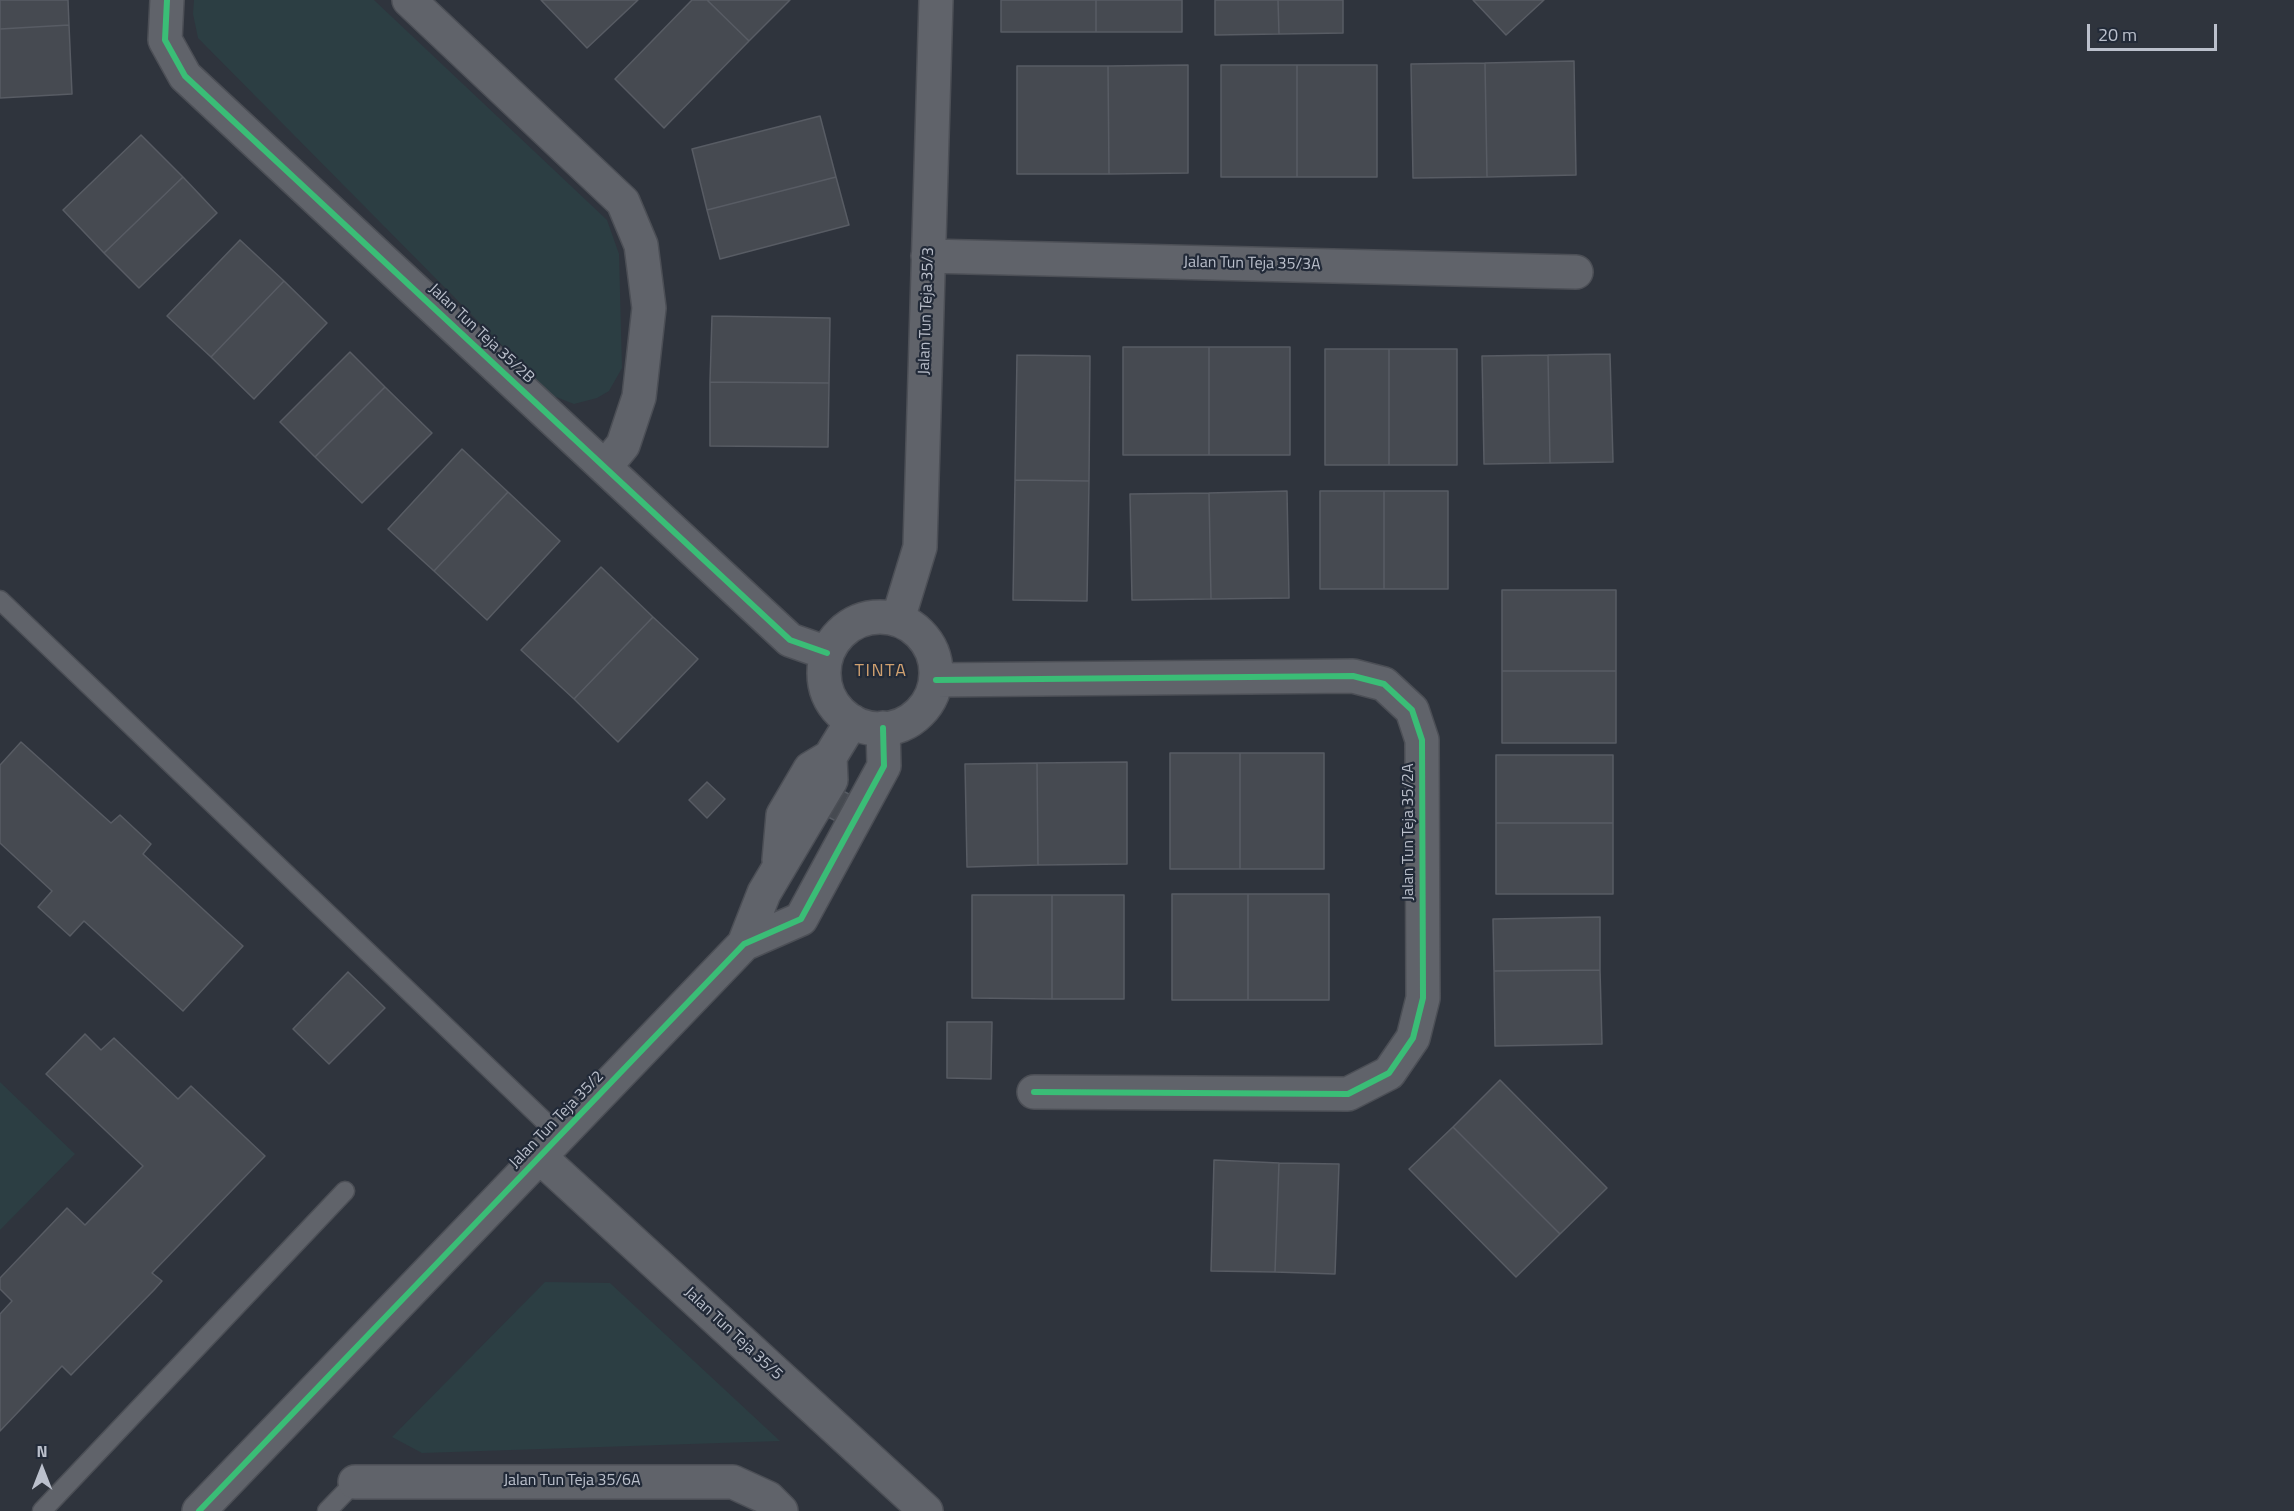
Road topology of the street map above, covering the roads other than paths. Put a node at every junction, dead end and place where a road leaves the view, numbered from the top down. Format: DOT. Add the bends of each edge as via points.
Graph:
graph roads {
  1 [pos="167,0"];
  2 [pos="409,0"];
  3 [pos="936,0"];
  4 [pos="928,256"];
  5 [pos="1576,272"];
  6 [pos="605,467"];
  7 [pos="0,600"];
  8 [pos="898,620"];
  9 [pos="827,653"];
  10 [pos="936,680"];
  11 [pos="852,721"];
  12 [pos="883,728"];
  13 [pos="744,944"];
  14 [pos="1034,1092"];
  15 [pos="550,1146"];
  16 [pos="345,1191"];
  17 [pos="355,1482"];
  18 [pos="42,1511"];
  19 [pos="199,1511"];
  20 [pos="327,1511"];
  21 [pos="781,1511"];
  22 [pos="926,1511"];
  1 -- 6 [label="street, Jalan Tun Teja 35/2B" via="165,40 185,76"];
  2 -- 6 [label="street" via="623,202 641,245 649,308 639,397 623,445"];
  3 -- 4 [label="street, Jalan Tun Teja 35/3"];
  4 -- 5 [label="street, Jalan Tun Teja 35/3A"];
  4 -- 8 [label="street, Jalan Tun Teja 35/3" via="920,547"];
  6 -- 9 [label="street, Jalan Tun Teja 35/2B" via="790,640"];
  7 -- 15 [label="lane"];
  8 -- 9 [label="street" via="877,616 861,620 846,627"];
  8 -- 10 [label="street" via="922,634 931,648"];
  9 -- 11 [label="street" via="823,669 825,686 831,702"];
  10 -- 12 [label="street" via="922,711 908,722"];
  10 -- 14 [label="street, Jalan Tun Teja 35/2A" via="1353,676 1384,684 1412,710 1422,740 1423,998 1413,1038 1389,1073 1348,1094"];
  11 -- 12 [label="street"];
  11 -- 13 [label="street, Jalan Tun Teja 35/2" via="830,757 831,780 764,893"];
  12 -- 13 [label="street, Jalan Tun Teja 35/2" via="884,766 801,919"];
  13 -- 15 [label="street, Jalan Tun Teja 35/2"];
  15 -- 19 [label="street, Jalan Tun Teja 35/2"];
  15 -- 22 [label="street, Jalan Tun Teja 35/5"];
  16 -- 18 [label="lane"];
  17 -- 20 [label="lane"];
  17 -- 21 [label="street, Jalan Tun Teja 35/6A" via="733,1482 768,1498"];
}
